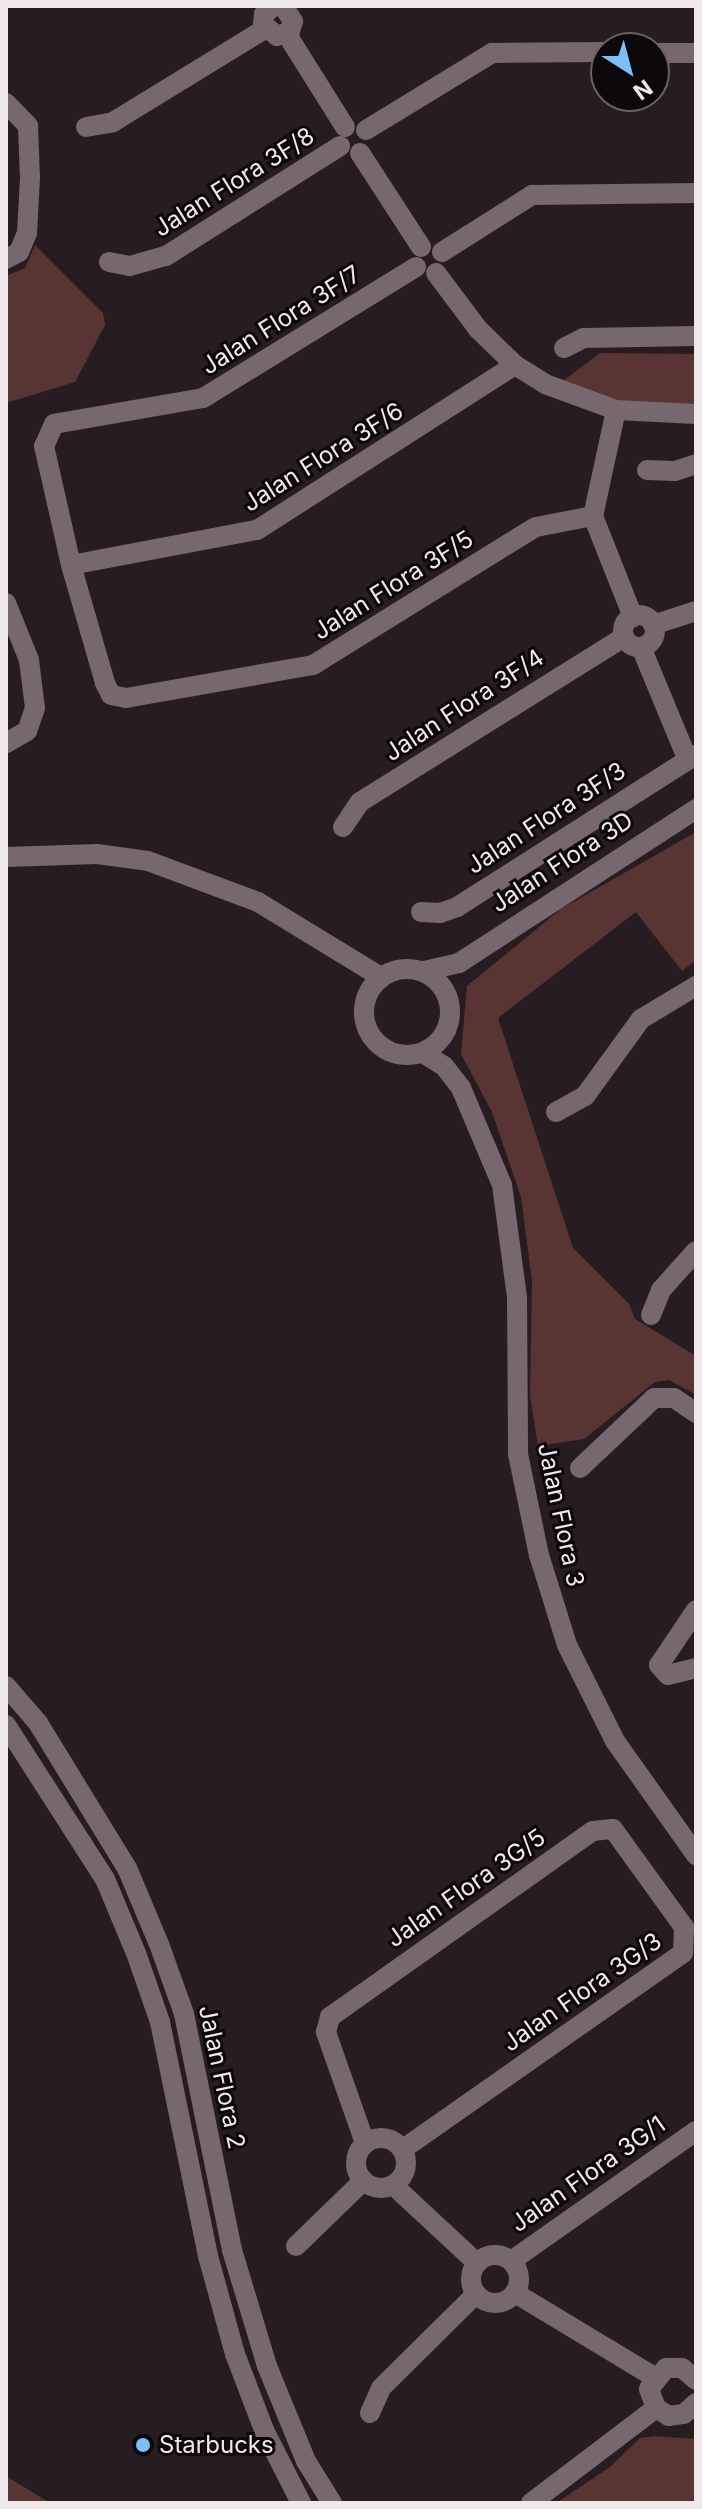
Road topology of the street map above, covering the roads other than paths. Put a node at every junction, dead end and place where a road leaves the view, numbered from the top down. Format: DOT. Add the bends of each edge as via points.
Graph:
graph roads {
  1 [pos="278,11"];
  2 [pos="590,52"];
  3 [pos="670,53"];
  4 [pos="696,53"];
  5 [pos="6,103"];
  6 [pos="86,127"];
  7 [pos="366,130"];
  8 [pos="342,136"];
  9 [pos="360,153"];
  10 [pos="696,193"];
  11 [pos="421,247"];
  12 [pos="442,252"];
  13 [pos="6,259"];
  14 [pos="109,262"];
  15 [pos="416,267"];
  16 [pos="436,273"];
  17 [pos="696,336"];
  18 [pos="564,348"];
  19 [pos="515,365"];
  20 [pos="616,410"];
  21 [pos="696,414"];
  22 [pos="696,464"];
  23 [pos="647,470"];
  24 [pos="593,516"];
  25 [pos="71,565"];
  26 [pos="6,603"];
  27 [pos="696,611"];
  28 [pos="633,617"];
  29 [pos="653,625"];
  30 [pos="633,642"];
  31 [pos="6,743"];
  32 [pos="692,757"];
  33 [pos="696,809"];
  34 [pos="343,827"];
  35 [pos="6,857"];
  36 [pos="421,912"];
  37 [pos="348,961"];
  38 [pos="459,963"];
  39 [pos="424,971"];
  40 [pos="381,977"];
  41 [pos="696,986"];
  42 [pos="446,991"];
  43 [pos="365,1000"];
  44 [pos="444,1035"];
  45 [pos="423,1053"];
  46 [pos="444,1066"];
  47 [pos="556,1112"];
  48 [pos="696,1251"];
  49 [pos="651,1315"];
  50 [pos="696,1413"];
  51 [pos="580,1468"];
  52 [pos="696,1610"];
  53 [pos="696,1668"];
  54 [pos="6,1686"];
  55 [pos="6,1725"];
  56 [pos="624,1842"];
  57 [pos="696,1855"];
  58 [pos="696,2131"];
  59 [pos="365,2143"];
  60 [pos="403,2149"];
  61 [pos="363,2181"];
  62 [pos="393,2185"];
  63 [pos="296,2246"];
  64 [pos="511,2261"];
  65 [pos="477,2263"];
  66 [pos="515,2293"];
  67 [pos="476,2294"];
  68 [pos="694,2371"];
  69 [pos="654,2377"];
  70 [pos="656,2408"];
  71 [pos="694,2409"];
  72 [pos="370,2413"];
  73 [pos="301,2503"];
  74 [pos="332,2503"];
  75 [pos="531,2503"];
  1 -- 6 [label="street" via="113,122"];
  1 -- 8 [label="street" via="277,36 286,33"];
  2 -- 7 [label="street" via="492,53"];
  3 -- 4 [label="street"];
  5 -- 13 [label="street" via="28,126 30,178 27,233 19,252"];
  7 -- 8 [label="street" via="356,124"];
  7 -- 9 [label="street" via="368,146"];
  8 -- 9 [label="street" via="348,154"];
  8 -- 14 [label="street, Jalan Flora 3F/8" via="166,256 130,266"];
  9 -- 11 [label="street"];
  10 -- 12 [label="street" via="532,195"];
  11 -- 12 [label="street" via="433,245"];
  11 -- 15 [label="street"];
  12 -- 16 [label="street" via="443,264"];
  15 -- 16 [label="street" via="425,274"];
  15 -- 25 [label="street, Jalan Flora 3F/7" via="203,398 54,424 43,441"];
  16 -- 19 [label="street" via="478,329"];
  17 -- 18 [label="street" via="584,338"];
  19 -- 20 [label="street" via="561,393"];
  19 -- 25 [label="street, Jalan Flora 3F/6" via="257,530"];
  20 -- 21 [label="street"];
  20 -- 24 [label="street"];
  22 -- 23 [label="street" via="675,471"];
  24 -- 25 [label="street, Jalan Flora 3F/5" via="536,527 313,665 126,698 111,695 105,683"];
  24 -- 28 [label="street"];
  26 -- 31 [label="street" via="29,660 35,708 27,731"];
  27 -- 29 [label="street"];
  28 -- 29 [label="street" via="642,616"];
  28 -- 30 [label="street" via="623,628"];
  29 -- 30 [label="street" via="654,636"];
  30 -- 32 [label="street"];
  30 -- 34 [label="street, Jalan Flora 3F/4" via="360,802"];
  32 -- 36 [label="street, Jalan Flora 3F/3" via="457,907"];
  33 -- 38 [label="street, Jalan Flora 3D"];
  35 -- 37 [label="street" via="97,854 148,861 258,902"];
  37 -- 40 [label="street"];
  37 -- 43 [label="street, Jalan Flora 3"];
  38 -- 39 [label="street, Jalan Flora 3D"];
  38 -- 42 [label="street"];
  39 -- 40 [label="street" via="409,968"];
  39 -- 42 [label="street"];
  40 -- 43 [label="street"];
  41 -- 47 [label="street" via="641,1019 585,1096"];
  42 -- 44 [label="street" via="450,1021"];
  43 -- 45 [label="street, Jalan Flora 3" via="366,1028 383,1049"];
  44 -- 45 [label="street"];
  44 -- 46 [label="street"];
  45 -- 46 [label="street, Jalan Flora 3"];
  46 -- 57 [label="street, Jalan Flora 3" via="482,1130 502,1185 517,1298 518,1454 553,1602 572,1657 615,1741"];
  48 -- 49 [label="street" via="661,1290"];
  50 -- 51 [label="street" via="674,1398 654,1398"];
  52 -- 53 [label="street" via="659,1665 668,1675"];
  54 -- 74 [label="street, Jalan Flora 2" via="38,1723 119,1855 159,1944 184,2014 232,2250 267,2366 306,2461"];
  55 -- 73 [label="street, Jalan Flora 2" via="105,1879 136,1953 160,2022 208,2256 235,2354 264,2430"];
  56 -- 59 [label="street, Jalan Flora 3G/5" via="613,1829 593,1831 338,2010 326,2032"];
  56 -- 60 [label="street, Jalan Flora 3G/3" via="684,1927 683,1953"];
  58 -- 64 [label="street, Jalan Flora 3G/1"];
  59 -- 60 [label="street" via="385,2138"];
  59 -- 61 [label="street" via="356,2165"];
  60 -- 62 [label="street" via="406,2169"];
  61 -- 62 [label="street" via="381,2188"];
  61 -- 63 [label="street"];
  62 -- 65 [label="street"];
  64 -- 65 [label="street" via="498,2255"];
  64 -- 66 [label="street" via="520,2276"];
  65 -- 67 [label="street" via="471,2275"];
  66 -- 67 [label="street" via="496,2304"];
  66 -- 69 [label="street"];
  67 -- 72 [label="street" via="387,2381"];
  68 -- 69 [label="street" via="674,2367"];
  69 -- 70 [label="street" via="649,2389"];
  70 -- 71 [label="street" via="669,2416"];
  70 -- 75 [label="street"];
}
